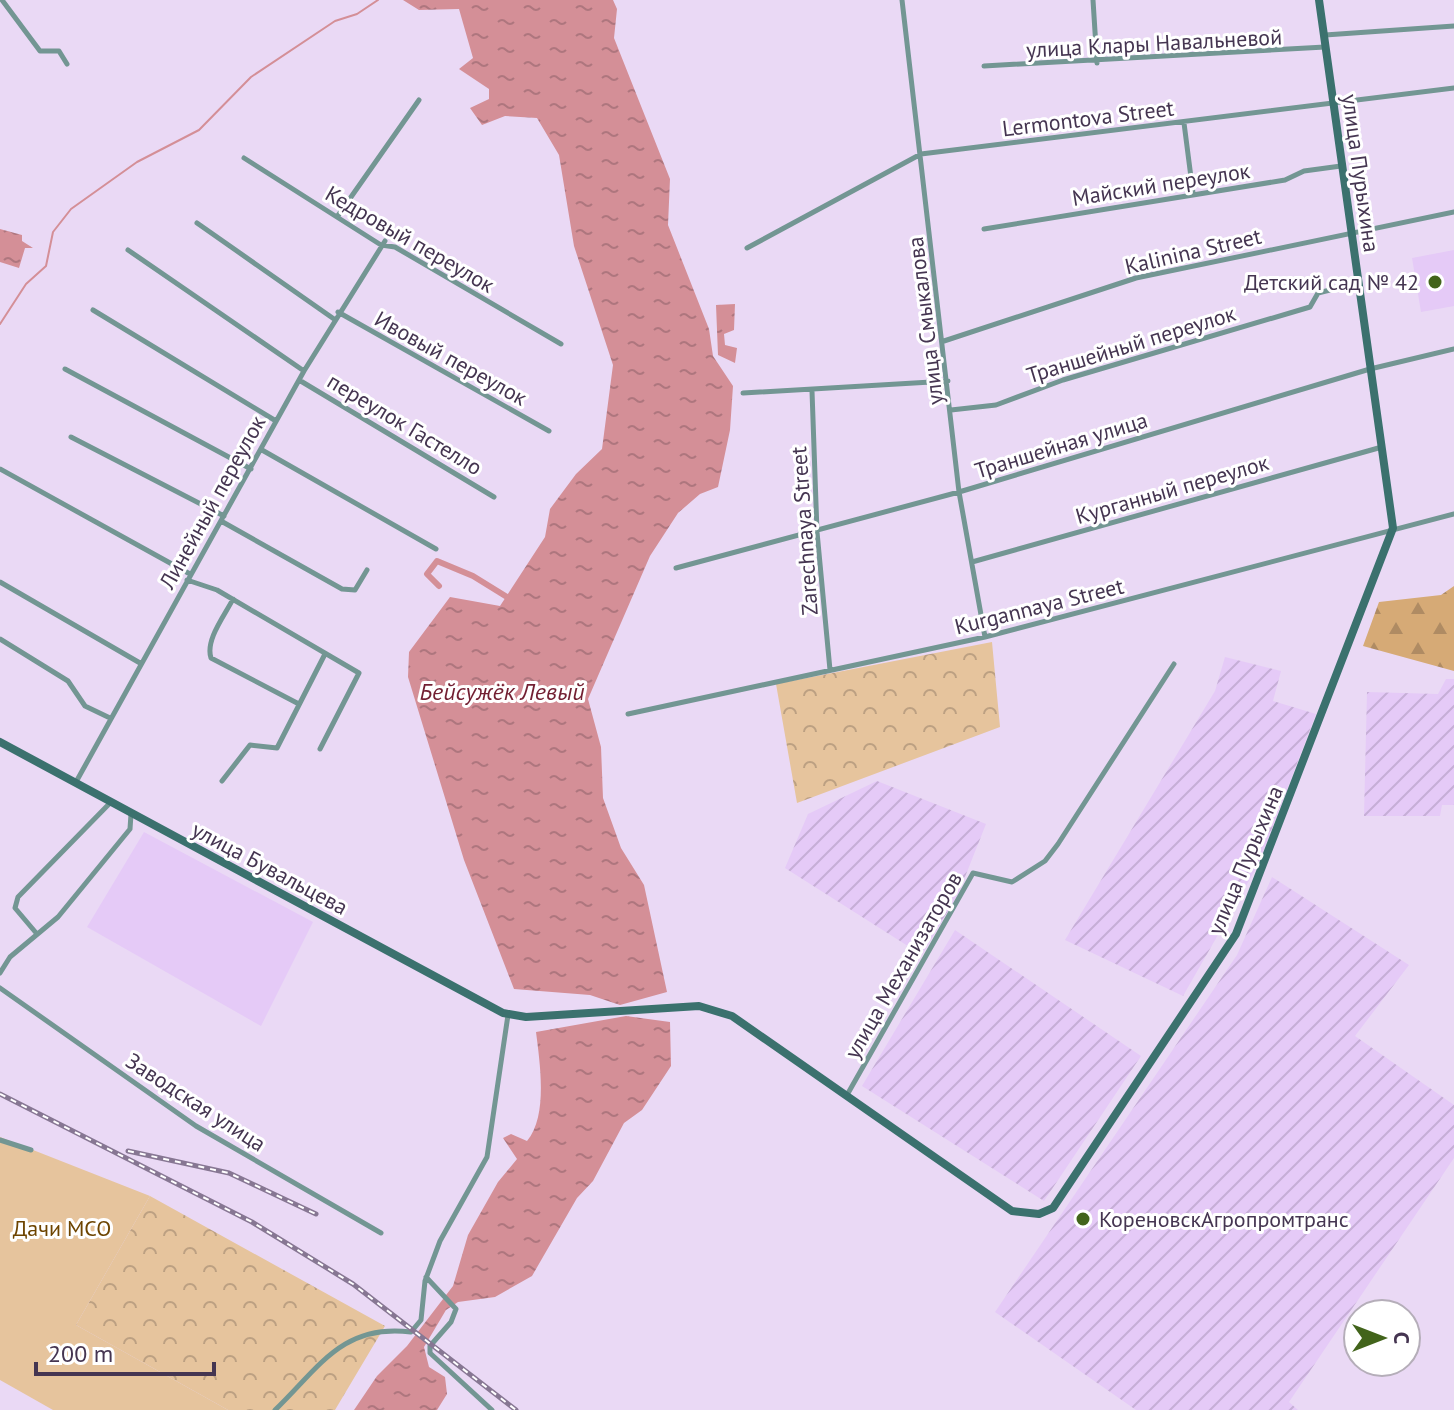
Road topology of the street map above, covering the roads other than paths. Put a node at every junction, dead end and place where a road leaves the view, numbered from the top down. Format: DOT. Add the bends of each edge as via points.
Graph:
graph roads {
  1 [pos="2,0"];
  2 [pos="902,0"];
  3 [pos="1093,0"];
  4 [pos="1319,0"];
  5 [pos="1454,26"];
  6 [pos="1324,35"];
  7 [pos="1325,47"];
  8 [pos="1097,63"];
  9 [pos="67,64"];
  10 [pos="984,66"];
  11 [pos="1454,88"];
  12 [pos="419,100"];
  13 [pos="1333,105"];
  14 [pos="1184,123"];
  15 [pos="921,154"];
  16 [pos="244,158"];
  17 [pos="1341,166"];
  18 [pos="1193,193"];
  19 [pos="1454,212"];
  20 [pos="337,217"];
  21 [pos="197,223"];
  22 [pos="984,229"];
  23 [pos="1351,232"];
  24 [pos="383,243"];
  25 [pos="747,248"];
  26 [pos="128,250"];
  27 [pos="1358,283"];
  28 [pos="93,310"];
  29 [pos="338,312"];
  30 [pos="334,319"];
  31 [pos="944,341"];
  32 [pos="561,344"];
  33 [pos="1454,349"];
  34 [pos="65,369"];
  35 [pos="1370,369"];
  36 [pos="304,371"];
  37 [pos="299,380"];
  38 [pos="948,381"];
  39 [pos="812,391"];
  40 [pos="743,393"];
  41 [pos="951,410"];
  42 [pos="276,421"];
  43 [pos="549,431"];
  44 [pos="71,437"];
  45 [pos="1382,447"];
  46 [pos="262,450"];
  47 [pos="0,469"];
  48 [pos="251,469"];
  49 [pos="959,492"];
  50 [pos="494,497"];
  51 [pos="1454,514"];
  52 [pos="223,518"];
  53 [pos="1393,528"];
  54 [pos="817,532"];
  55 [pos="436,549"];
  56 [pos="972,562"];
  57 [pos="676,568"];
  58 [pos="367,570"];
  59 [pos="188,577"];
  60 [pos="0,582"];
  61 [pos="233,599"];
  62 [pos="985,637"];
  63 [pos="0,639"];
  64 [pos="325,654"];
  65 [pos="140,663"];
  66 [pos="1174,664"];
  67 [pos="830,670"];
  68 [pos="297,703"];
  69 [pos="628,714"];
  70 [pos="110,718"];
  71 [pos="0,742"];
  72 [pos="320,749"];
  73 [pos="222,781"];
  74 [pos="75,783"];
  75 [pos="111,802"];
  76 [pos="131,814"];
  77 [pos="37,934"];
  78 [pos="0,973"];
  79 [pos="0,988"];
  80 [pos="508,1014"];
  81 [pos="526,1017"];
  82 [pos="847,1095"];
  83 [pos="0,1140"];
  84 [pos="31,1150"];
  85 [pos="381,1233"];
  86 [pos="426,1277"];
  87 [pos="275,1410"];
  88 [pos="492,1410"];
  1 -- 9 [label="street" via="40,51 59,51"];
  2 -- 15 [label="street, улица Смыкалова"];
  3 -- 8 [label="street"];
  4 -- 6 [label="street, улица Пурыхина"];
  5 -- 6 [label="street"];
  6 -- 7 [label="street, улица Пурыхина"];
  7 -- 8 [label="street, улица Клары Навальневой"];
  7 -- 13 [label="street, улица Пурыхина"];
  8 -- 10 [label="street, улица Клары Навальневой"];
  11 -- 13 [label="street, Lermontova Street"];
  12 -- 20 [label="street"];
  13 -- 14 [label="street, Lermontova Street"];
  13 -- 17 [label="street, улица Пурыхина"];
  14 -- 15 [label="street, Lermontova Street"];
  14 -- 18 [label="street"];
  15 -- 25 [label="street, Lermontova Street"];
  15 -- 31 [label="street, улица Смыкалова"];
  16 -- 20 [label="street, Кедровый переулок"];
  17 -- 18 [label="street, Майский переулок"];
  17 -- 23 [label="street, улица Пурыхина"];
  18 -- 22 [label="street, Майский переулок"];
  19 -- 23 [label="street, Kalinina Street"];
  20 -- 24 [label="street, Кедровый переулок"];
  21 -- 30 [label="street"];
  23 -- 27 [label="street, улица Пурыхина"];
  23 -- 31 [label="street, Kalinina Street" via="1136,278"];
  24 -- 29 [label="street, Линейный переулок"];
  24 -- 32 [label="street, Кедровый переулок"];
  26 -- 36 [label="street, переулок Гастелло"];
  27 -- 35 [label="street, улица Пурыхина"];
  27 -- 41 [label="street, Траншейный переулок" via="1318,293 1310,307 1052,383 996,405"];
  28 -- 42 [label="street"];
  29 -- 30 [label="street, Линейный переулок"];
  29 -- 43 [label="street, Ивовый переулок"];
  30 -- 36 [label="street, Линейный переулок"];
  31 -- 38 [label="street, улица Смыкалова"];
  33 -- 35 [label="street, Траншейная улица"];
  34 -- 48 [label="street"];
  35 -- 45 [label="street, улица Пурыхина"];
  35 -- 49 [label="street, Траншейная улица"];
  36 -- 37 [label="street, Линейный переулок"];
  37 -- 42 [label="street, Линейный переулок"];
  37 -- 50 [label="street, переулок Гастелло"];
  38 -- 39 [label="street"];
  38 -- 41 [label="street, улица Смыкалова"];
  39 -- 40 [label="street"];
  39 -- 54 [label="street, Zarechnaya Street"];
  41 -- 49 [label="street, улица Смыкалова"];
  42 -- 46 [label="street, Линейный переулок"];
  44 -- 52 [label="street"];
  45 -- 53 [label="street, улица Пурыхина"];
  45 -- 56 [label="street, Курганный переулок"];
  46 -- 48 [label="street, Линейный переулок"];
  46 -- 55 [label="street"];
  47 -- 59 [label="street"];
  48 -- 52 [label="street, Линейный переулок"];
  49 -- 54 [label="street, Траншейная улица"];
  49 -- 56 [label="street, улица Смыкалова"];
  51 -- 53 [label="street, Kurgannaya Street"];
  52 -- 58 [label="street" via="342,589 355,590"];
  52 -- 59 [label="street, Линейный переулок"];
  53 -- 62 [label="street, Kurgannaya Street"];
  53 -- 82 [label="street, улица Пурыхина" via="1236,934 1053,1208 1039,1214 1012,1211"];
  54 -- 57 [label="street, Траншейная улица"];
  54 -- 67 [label="street, Zarechnaya Street"];
  56 -- 62 [label="street, улица Смыкалова"];
  59 -- 61 [label="street"];
  59 -- 65 [label="street, Линейный переулок"];
  60 -- 65 [label="street"];
  61 -- 64 [label="street"];
  61 -- 68 [label="street" via="215,634 211,658"];
  62 -- 67 [label="street, Kurgannaya Street"];
  63 -- 70 [label="street" via="68,681 85,706"];
  64 -- 68 [label="street"];
  64 -- 72 [label="street" via="359,673"];
  65 -- 70 [label="street, Линейный переулок"];
  66 -- 82 [label="street, улица Механизаторов" via="1045,861 1012,882 973,873"];
  67 -- 69 [label="street, Kurgannaya Street"];
  68 -- 73 [label="street" via="277,748 250,745"];
  70 -- 74 [label="street, Линейный переулок"];
  71 -- 74 [label="street, улица Бувальцева"];
  74 -- 75 [label="street, улица Бувальцева"];
  75 -- 76 [label="street, улица Бувальцева"];
  75 -- 77 [label="street" via="18,897 15,908"];
  76 -- 77 [label="street" via="130,829 58,917"];
  76 -- 80 [label="street, улица Бувальцева"];
  77 -- 78 [label="street"];
  79 -- 85 [label="street, Заводская улица" via="196,1126"];
  80 -- 81 [label="street, улица Бувальцева"];
  80 -- 86 [label="street" via="487,1157 450,1220"];
  81 -- 82 [label="street, улица Пурыхина" via="699,1006 732,1016"];
  83 -- 84 [label="street"];
  86 -- 87 [label="street" via="421,1320 411,1332 351,1338 304,1377"];
  86 -- 88 [label="street" via="456,1309 430,1353"];
}
